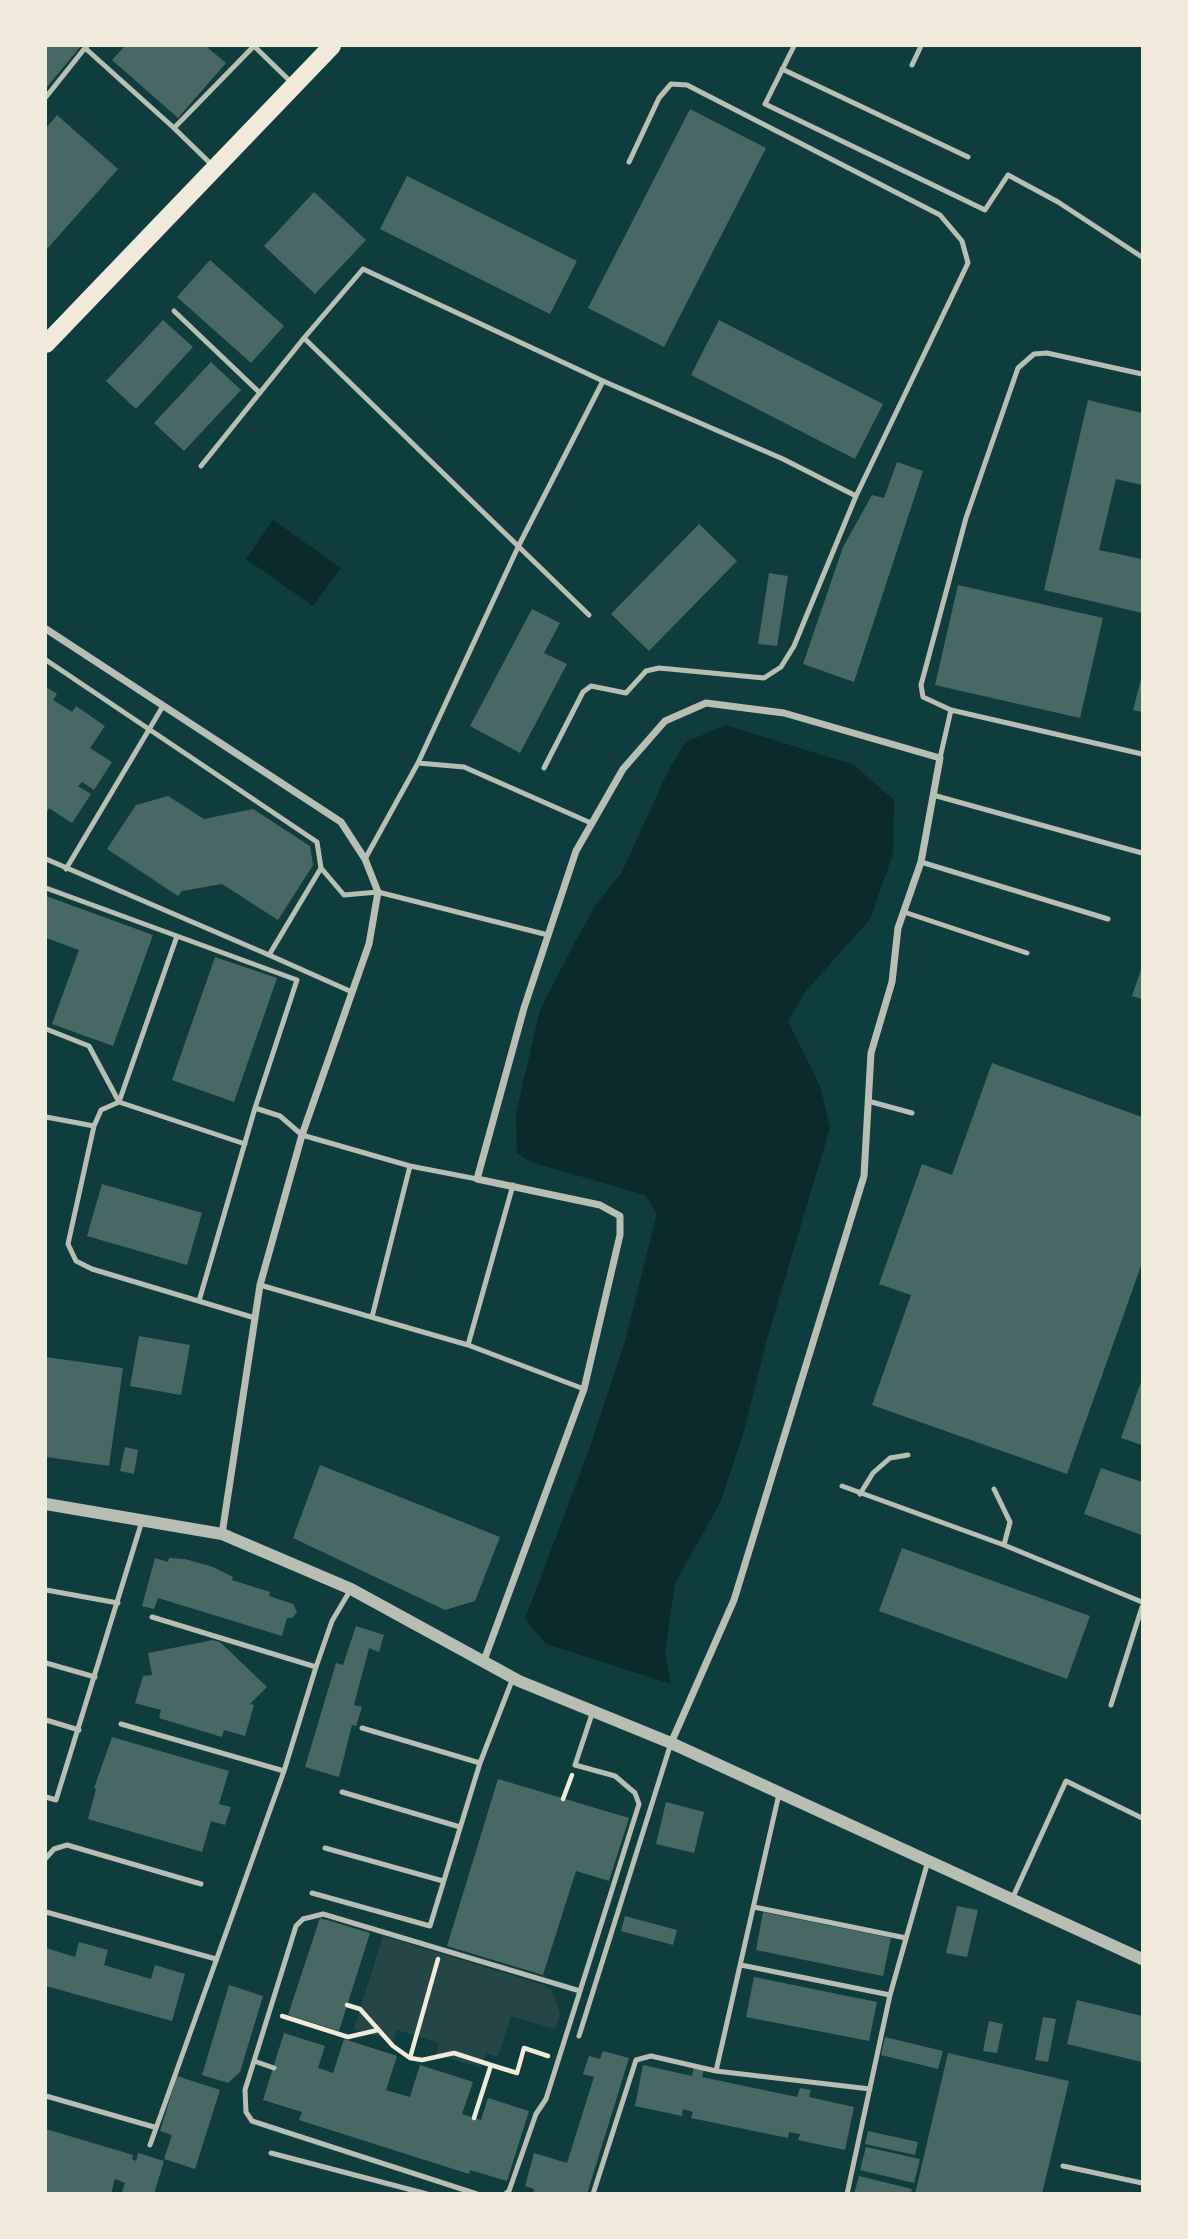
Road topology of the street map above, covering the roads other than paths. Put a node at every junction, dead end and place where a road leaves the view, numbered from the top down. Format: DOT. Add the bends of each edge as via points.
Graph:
graph roads {
  1 [pos="253,46"];
  2 [pos="332,46"];
  3 [pos="794,46"];
  4 [pos="921,46"];
  5 [pos="86,47"];
  6 [pos="912,65"];
  7 [pos="782,69"];
  8 [pos="294,85"];
  9 [pos="46,97"];
  10 [pos="174,128"];
  11 [pos="968,157"];
  12 [pos="629,162"];
  13 [pos="215,168"];
  14 [pos="1143,257"];
  15 [pos="173,311"];
  16 [pos="304,338"];
  17 [pos="46,344"];
  18 [pos="1143,374"];
  19 [pos="603,381"];
  20 [pos="260,393"];
  21 [pos="201,466"];
  22 [pos="856,496"];
  23 [pos="519,545"];
  24 [pos="589,615"];
  25 [pos="46,629"];
  26 [pos="46,660"];
  27 [pos="163,706"];
  28 [pos="951,710"];
  29 [pos="150,730"];
  30 [pos="1143,754"];
  31 [pos="940,758"];
  32 [pos="418,763"];
  33 [pos="544,768"];
  34 [pos="933,795"];
  35 [pos="591,823"];
  36 [pos="1143,853"];
  37 [pos="46,859"];
  38 [pos="365,859"];
  39 [pos="921,862"];
  40 [pos="321,868"];
  41 [pos="66,869"];
  42 [pos="46,888"];
  43 [pos="378,891"];
  44 [pos="904,912"];
  45 [pos="1108,919"];
  46 [pos="548,934"];
  47 [pos="177,936"];
  48 [pos="1027,953"];
  49 [pos="269,955"];
  50 [pos="352,992"];
  51 [pos="46,1029"];
  52 [pos="868,1101"];
  53 [pos="119,1102"];
  54 [pos="255,1108"];
  55 [pos="912,1113"];
  56 [pos="46,1116"];
  57 [pos="94,1126"];
  58 [pos="302,1135"];
  59 [pos="245,1144"];
  60 [pos="410,1166"];
  61 [pos="477,1179"];
  62 [pos="513,1185"];
  63 [pos="260,1285"];
  64 [pos="199,1301"];
  65 [pos="372,1317"];
  66 [pos="255,1318"];
  67 [pos="468,1345"];
  68 [pos="584,1388"];
  69 [pos="908,1455"];
  70 [pos="842,1486"];
  71 [pos="994,1489"];
  72 [pos="860,1494"];
  73 [pos="46,1504"];
  74 [pos="143,1518"];
  75 [pos="222,1534"];
  76 [pos="1004,1545"];
  77 [pos="351,1589"];
  78 [pos="46,1590"];
  79 [pos="118,1603"];
  80 [pos="1143,1605"];
  81 [pos="152,1617"];
  82 [pos="46,1663"];
  83 [pos="483,1663"];
  84 [pos="316,1667"];
  85 [pos="95,1677"];
  86 [pos="513,1678"];
  87 [pos="1111,1705"];
  88 [pos="593,1711"];
  89 [pos="46,1720"];
  90 [pos="121,1724"];
  91 [pos="362,1728"];
  92 [pos="79,1730"];
  93 [pos="671,1743"];
  94 [pos="480,1763"];
  95 [pos="284,1771"];
  96 [pos="342,1792"];
  97 [pos="779,1793"];
  98 [pos="46,1797"];
  99 [pos="1143,1818"];
  100 [pos="460,1827"];
  101 [pos="325,1848"];
  102 [pos="46,1858"];
  103 [pos="928,1861"];
  104 [pos="443,1881"];
  105 [pos="201,1884"];
  106 [pos="313,1893"];
  107 [pos="1012,1899"];
  108 [pos="754,1907"];
  109 [pos="46,1912"];
  110 [pos="906,1938"];
  111 [pos="216,1959"];
  112 [pos="1143,1959"];
  113 [pos="741,1965"];
  114 [pos="580,1991"];
  115 [pos="890,1995"];
  116 [pos="579,2036"];
  117 [pos="254,2061"];
  118 [pos="274,2068"];
  119 [pos="716,2071"];
  120 [pos="870,2089"];
  121 [pos="46,2096"];
  122 [pos="155,2127"];
  123 [pos="150,2145"];
  124 [pos="271,2153"];
  125 [pos="1063,2166"];
  126 [pos="1143,2183"];
  127 [pos="427,2193"];
  128 [pos="477,2193"];
  129 [pos="505,2193"];
  130 [pos="593,2193"];
  131 [pos="847,2193"];
  1 -- 8 [label="lane"];
  1 -- 10 [label="lane"];
  2 -- 8 [label="main road"];
  3 -- 7 [label="lane"];
  4 -- 6 [label="lane"];
  5 -- 9 [label="lane"];
  5 -- 10 [label="lane"];
  7 -- 11 [label="lane"];
  7 -- 14 [label="lane" via="765,104 985,210 1008,175"];
  8 -- 13 [label="main road"];
  10 -- 13 [label="lane"];
  12 -- 22 [label="lane" via="659,98 671,84 687,85 940,215 962,241 968,263"];
  13 -- 17 [label="main road"];
  15 -- 20 [label="lane"];
  16 -- 19 [label="lane" via="363,269"];
  16 -- 20 [label="lane"];
  16 -- 23 [label="lane"];
  18 -- 28 [label="lane" via="1047,353 1034,354 1018,369 966,518 922,674 923,697"];
  19 -- 22 [label="lane"];
  19 -- 23 [label="lane"];
  20 -- 21 [label="lane"];
  22 -- 33 [label="lane" via="781,667 764,678 659,668 646,671 626,693 592,686 583,692"];
  23 -- 24 [label="lane"];
  23 -- 32 [label="lane"];
  25 -- 27 [label="street"];
  26 -- 29 [label="lane"];
  27 -- 29 [label="lane"];
  27 -- 38 [label="street" via="341,822"];
  28 -- 30 [label="lane"];
  28 -- 31 [label="lane"];
  29 -- 40 [label="lane" via="317,842"];
  29 -- 41 [label="lane"];
  31 -- 34 [label="street"];
  31 -- 35 [label="street" via="784,713 706,703 665,721 623,769"];
  32 -- 35 [label="lane" via="464,767"];
  32 -- 38 [label="lane"];
  34 -- 36 [label="lane"];
  34 -- 39 [label="street"];
  35 -- 46 [label="street" via="576,851"];
  37 -- 41 [label="lane"];
  38 -- 43 [label="street"];
  39 -- 44 [label="street"];
  39 -- 45 [label="lane"];
  40 -- 43 [label="lane" via="344,895"];
  40 -- 49 [label="lane"];
  41 -- 49 [label="lane"];
  42 -- 47 [label="lane"];
  43 -- 46 [label="lane"];
  43 -- 50 [label="street" via="369,944"];
  44 -- 48 [label="lane"];
  44 -- 52 [label="street" via="892,982 871,1053"];
  46 -- 61 [label="street"];
  47 -- 53 [label="lane"];
  47 -- 54 [label="lane" via="297,981"];
  49 -- 50 [label="lane"];
  50 -- 58 [label="street"];
  51 -- 53 [label="lane" via="89,1046"];
  52 -- 55 [label="lane"];
  52 -- 93 [label="street" via="864,1176 734,1600"];
  53 -- 57 [label="lane" via="101,1110"];
  53 -- 59 [label="lane"];
  54 -- 58 [label="lane" via="280,1116"];
  54 -- 59 [label="lane"];
  56 -- 57 [label="lane"];
  57 -- 64 [label="lane" via="68,1244 76,1261"];
  58 -- 60 [label="lane"];
  58 -- 63 [label="street"];
  59 -- 64 [label="lane"];
  60 -- 61 [label="lane"];
  60 -- 65 [label="lane"];
  61 -- 62 [label="street"];
  62 -- 67 [label="lane"];
  62 -- 68 [label="street" via="600,1205 620,1216 620,1235"];
  63 -- 65 [label="lane"];
  63 -- 66 [label="street"];
  64 -- 66 [label="lane"];
  65 -- 67 [label="lane"];
  66 -- 75 [label="street"];
  67 -- 68 [label="lane"];
  68 -- 83 [label="street"];
  69 -- 72 [label="lane" via="890,1458"];
  70 -- 72 [label="lane"];
  71 -- 76 [label="lane" via="1010,1522"];
  72 -- 76 [label="lane"];
  73 -- 74 [label="street"];
  74 -- 75 [label="street"];
  74 -- 79 [label="lane"];
  75 -- 77 [label="street"];
  76 -- 80 [label="lane"];
  77 -- 83 [label="street"];
  77 -- 84 [label="lane" via="332,1621"];
  78 -- 79 [label="lane"];
  79 -- 85 [label="lane"];
  80 -- 87 [label="lane"];
  81 -- 84 [label="lane"];
  82 -- 85 [label="lane"];
  83 -- 86 [label="street"];
  84 -- 95 [label="lane"];
  85 -- 92 [label="lane"];
  86 -- 88 [label="street"];
  86 -- 94 [label="lane"];
  88 -- 93 [label="street"];
  88 -- 114 [label="lane" via="575,1765 615,1776 635,1793 639,1804"];
  89 -- 92 [label="lane"];
  90 -- 95 [label="lane"];
  91 -- 94 [label="lane"];
  92 -- 98 [label="lane" via="56,1800"];
  93 -- 97 [label="street"];
  93 -- 116 [label="lane"];
  94 -- 100 [label="lane"];
  95 -- 111 [label="lane"];
  96 -- 100 [label="lane"];
  97 -- 103 [label="street"];
  97 -- 108 [label="lane"];
  99 -- 107 [label="lane" via="1066,1781"];
  100 -- 104 [label="lane"];
  101 -- 104 [label="lane"];
  102 -- 105 [label="lane" via="67,1845"];
  103 -- 107 [label="street"];
  103 -- 110 [label="lane"];
  104 -- 106 [label="lane" via="430,1926"];
  107 -- 112 [label="street"];
  108 -- 110 [label="lane"];
  108 -- 113 [label="lane"];
  109 -- 111 [label="lane"];
  110 -- 115 [label="lane"];
  111 -- 122 [label="lane"];
  113 -- 115 [label="lane"];
  113 -- 119 [label="lane"];
  114 -- 117 [label="lane" via="323,1914 312,1915 296,1926"];
  114 -- 129 [label="lane" via="546,2099"];
  115 -- 120 [label="lane"];
  117 -- 118 [label="lane"];
  117 -- 128 [label="lane" via="243,2101 252,2121"];
  119 -- 120 [label="lane"];
  119 -- 130 [label="lane" via="651,2056 636,2060"];
  120 -- 131 [label="lane"];
  121 -- 122 [label="lane"];
  122 -- 123 [label="lane"];
  124 -- 127 [label="lane"];
  125 -- 126 [label="lane"];
}
